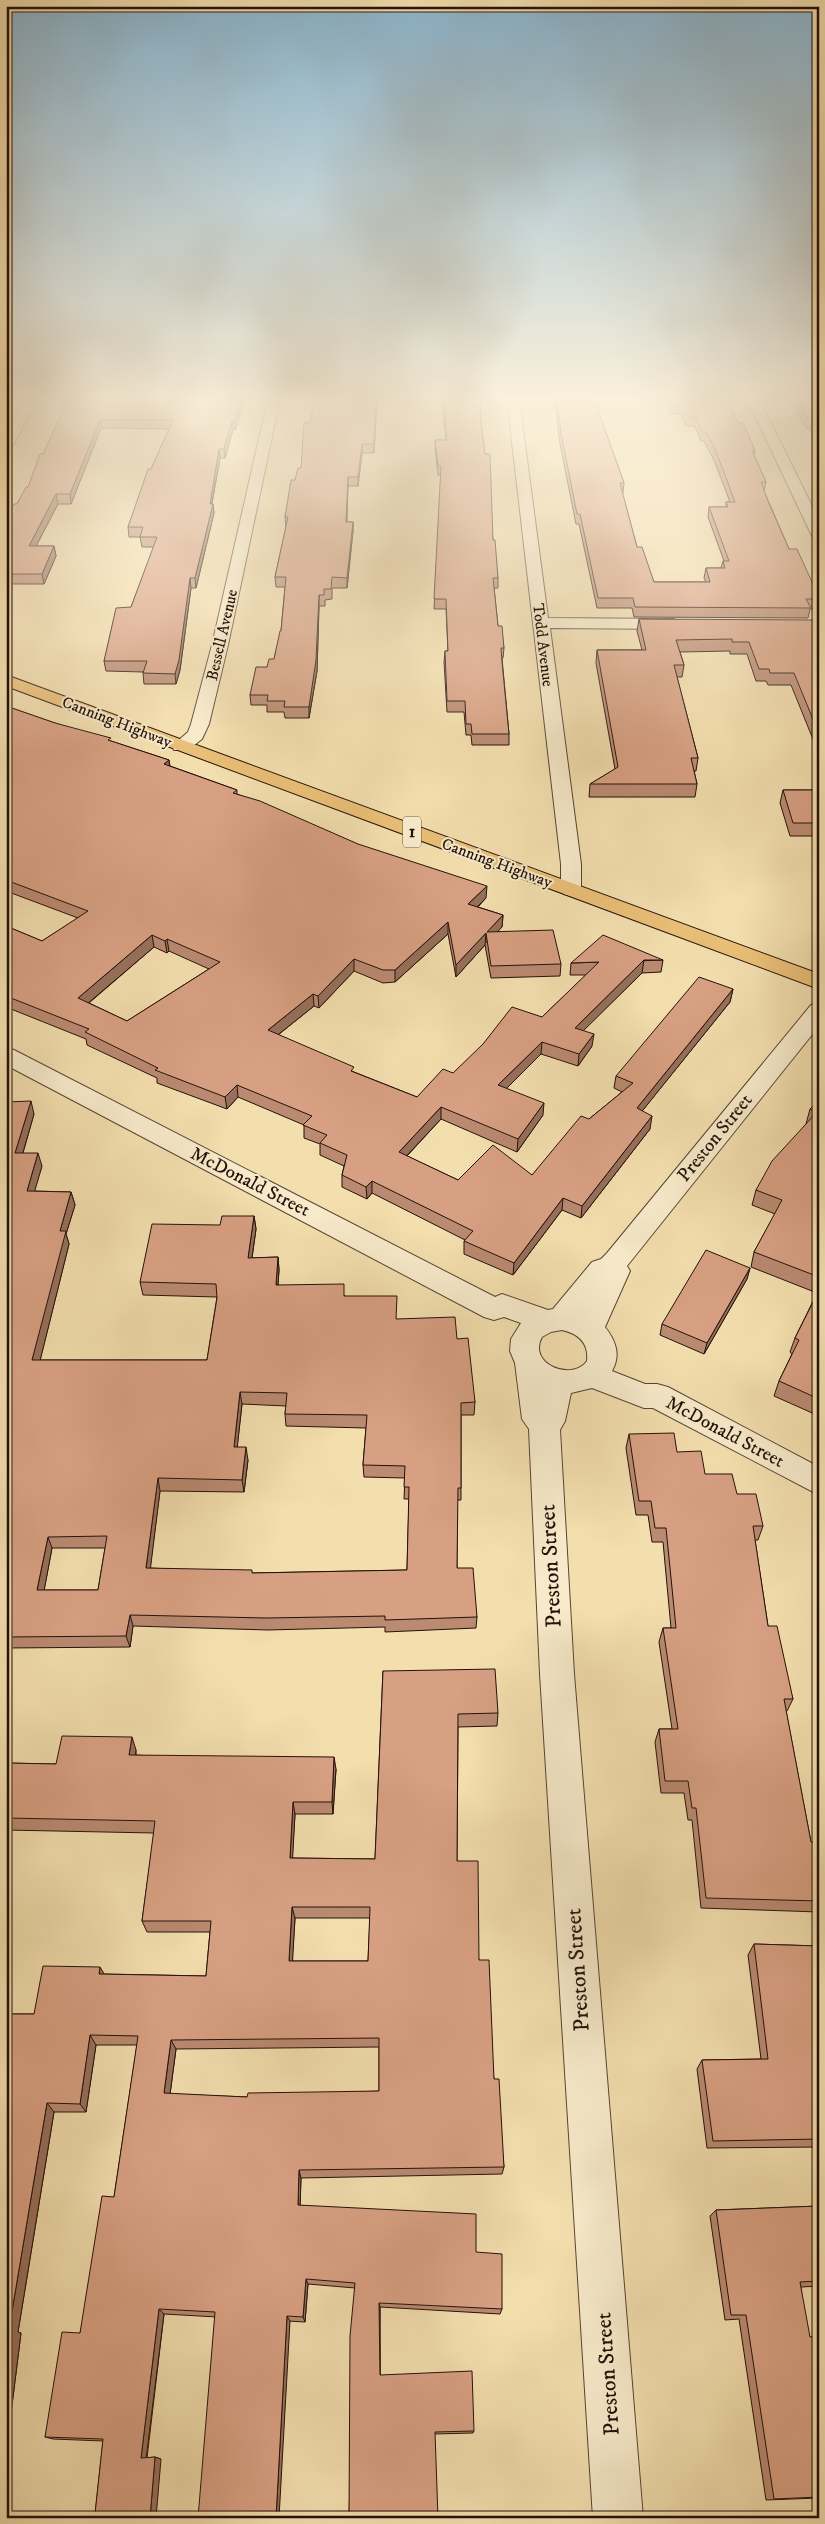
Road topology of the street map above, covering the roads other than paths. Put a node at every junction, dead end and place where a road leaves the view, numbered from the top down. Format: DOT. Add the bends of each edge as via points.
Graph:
graph roads {
  1 [pos="248,517"];
  2 [pos="528,517"];
  3 [pos="810,517"];
  4 [pos="819,536"];
  5 [pos="541,623"];
  6 [pos="691,624"];
  7 [pos="6,680"];
  8 [pos="181,746"];
  9 [pos="571,890"];
  10 [pos="819,982"];
  11 [pos="819,1010"];
  12 [pos="6,1055"];
  13 [pos="612,1266"];
  14 [pos="494,1309"];
  15 [pos="554,1320"];
  16 [pos="590,1328"];
  17 [pos="526,1354"];
  18 [pos="597,1366"];
  19 [pos="560,1382"];
  20 [pos="544,1422"];
  21 [pos="819,1482"];
  22 [pos="618,2518"];
  1 -- 8 [label="street, Bessell Avenue" via="199,730"];
  2 -- 5 [label="street, Todd Avenue"];
  3 -- 4 [label="street"];
  5 -- 6 [label="street"];
  5 -- 9 [label="street, Todd Avenue" via="571,864"];
  7 -- 8 [label="highway, Canning Highway / 1"];
  8 -- 9 [label="highway, Canning Highway / 1"];
  9 -- 10 [label="highway, Canning Highway / 1"];
  11 -- 13 [label="street, Preston Street"];
  12 -- 14 [label="street, McDonald Street"];
  13 -- 15 [label="street, Preston Street" via="602,1269"];
  13 -- 16 [label="street, Preston Street" via="616,1271"];
  14 -- 15 [label="street, McDonald Street" via="502,1305"];
  14 -- 17 [label="street, McDonald Street" via="493,1315"];
  15 -- 16 [label="street" via="572,1320"];
  15 -- 17 [label="street" via="528,1334"];
  16 -- 18 [label="street" via="599,1338"];
  17 -- 19 [label="street" via="541,1375"];
  17 -- 20 [label="street, Preston Street" via="537,1419"];
  18 -- 19 [label="street" via="580,1380"];
  18 -- 21 [label="street, McDonald Street" via="644,1396 657,1396"];
  19 -- 20 [label="street" via="550,1421"];
  20 -- 22 [label="street, Preston Street" via="557,1674"];
}
